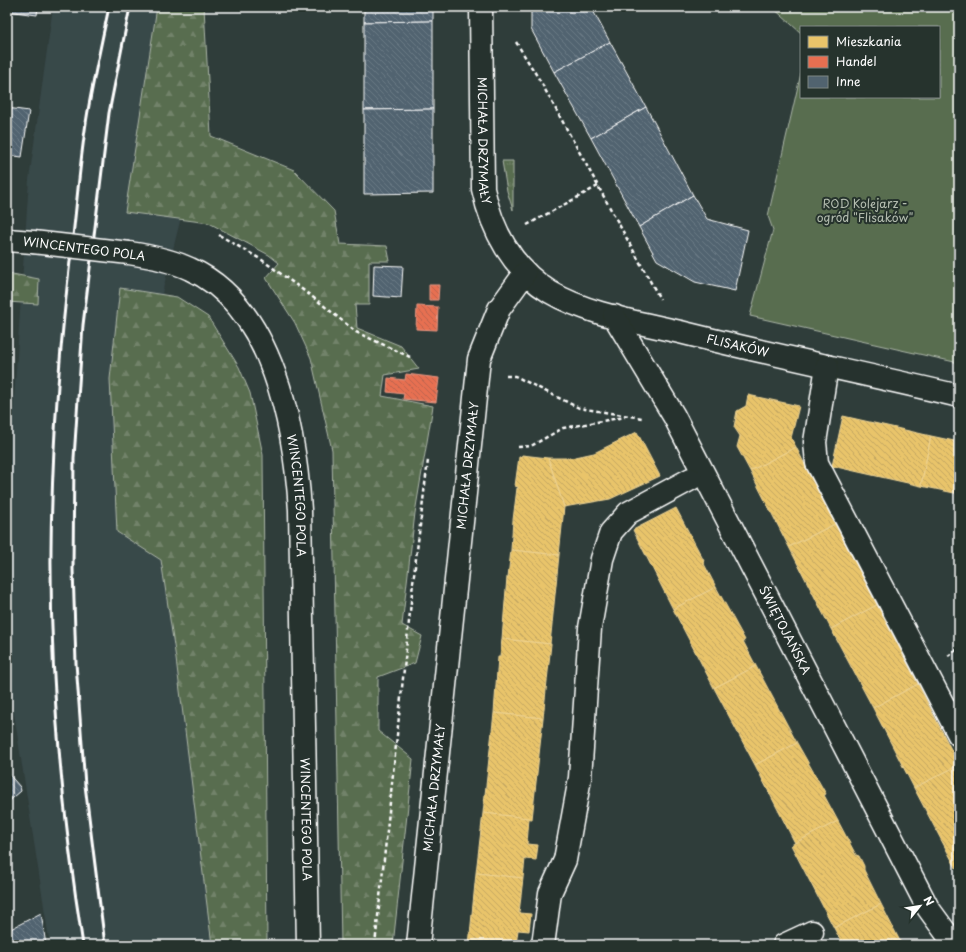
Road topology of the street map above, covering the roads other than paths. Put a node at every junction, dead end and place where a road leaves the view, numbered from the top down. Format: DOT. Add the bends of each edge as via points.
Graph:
graph roads {
  1 [pos="481,7"];
  2 [pos="7,240"];
  3 [pos="525,273"];
  4 [pos="614,316"];
  5 [pos="828,366"];
  6 [pos="959,396"];
  7 [pos="691,479"];
  8 [pos="959,734"];
  9 [pos="812,932"];
  10 [pos="308,945"];
  11 [pos="418,945"];
  12 [pos="543,945"];
  13 [pos="784,945"];
  14 [pos="956,945"];
  1 -- 3 [label="street, MICHAŁA DRZYMAŁY" via="483,189 488,213 499,237"];
  2 -- 10 [label="street, WINCENTEGO POLA, bridge" via="129,253 170,261 191,269 208,278 236,304 261,342 271,364 289,423 296,458 300,510"];
  3 -- 4 [label="street, FLISAKÓW" via="550,292"];
  3 -- 11 [label="street, MICHAŁA DRZYMAŁY" via="499,309 479,359"];
  4 -- 5 [label="street, FLISAKÓW"];
  4 -- 14 [label="street, ŚWIĘTOJAŃSKA" via="674,416 928,908"];
  5 -- 6 [label="street, FLISAKÓW"];
  5 -- 8 [label="street" via="815,442 816,463"];
  7 -- 12 [label="street" via="628,513 611,532 602,559 590,628 580,778 565,860 550,893"];
  9 -- 13 [label="street"];
}
